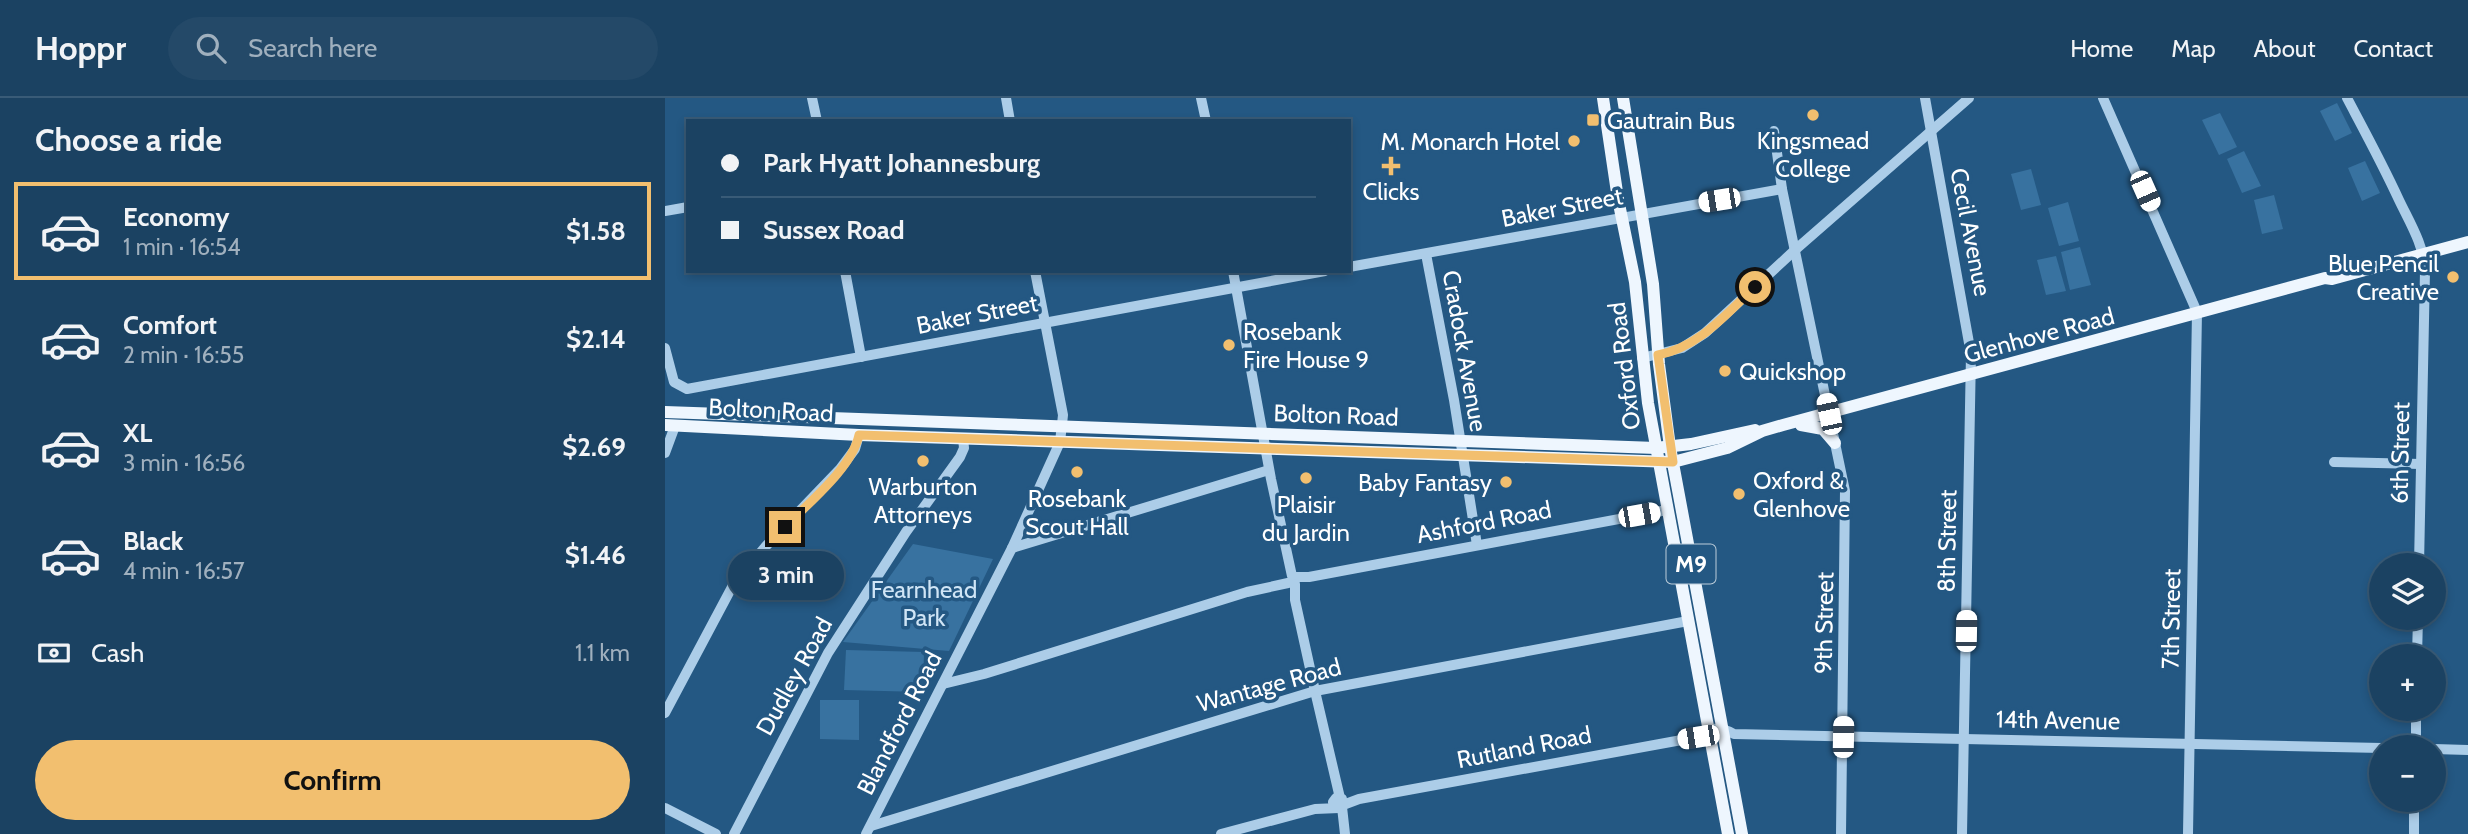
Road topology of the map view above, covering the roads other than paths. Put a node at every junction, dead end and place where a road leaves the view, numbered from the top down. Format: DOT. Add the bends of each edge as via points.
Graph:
graph roads {
  1 [pos="812,98"];
  2 [pos="1006,98"];
  3 [pos="1201,98"];
  4 [pos="1603,98"];
  5 [pos="1623,98"];
  6 [pos="1925,98"];
  7 [pos="1969,98"];
  8 [pos="2103,98"];
  9 [pos="2347,98"];
  10 [pos="817,119"];
  11 [pos="1010,119"];
  12 [pos="1206,119"];
  13 [pos="1774,131"];
  14 [pos="1931,132"];
  15 [pos="1782,189"];
  16 [pos="686,207"];
  17 [pos="665,211"];
  18 [pos="1641,213"];
  19 [pos="1622,218"];
  20 [pos="2468,236"];
  21 [pos="2468,242"];
  22 [pos="1794,250"];
  23 [pos="2422,251"];
  24 [pos="1426,254"];
  25 [pos="1351,267"];
  26 [pos="845,273"];
  27 [pos="1035,273"];
  28 [pos="1233,273"];
  29 [pos="1313,273"];
  30 [pos="1236,286"];
  31 [pos="2197,312"];
  32 [pos="1045,322"];
  33 [pos="665,348"];
  34 [pos="1658,355"];
  35 [pos="861,357"];
  36 [pos="1642,358"];
  37 [pos="1971,375"];
  38 [pos="1664,400"];
  39 [pos="665,412"];
  40 [pos="1829,414"];
  41 [pos="1783,425"];
  42 [pos="670,426"];
  43 [pos="1063,427"];
  44 [pos="1762,431"];
  45 [pos="1263,433"];
  46 [pos="859,435"];
  47 [pos="963,438"];
  48 [pos="1713,440"];
  49 [pos="1059,442"];
  50 [pos="1835,443"];
  51 [pos="1670,447"];
  52 [pos="1266,448"];
  53 [pos="1656,448"];
  54 [pos="1461,449"];
  55 [pos="665,453"];
  56 [pos="1666,462"];
  57 [pos="2334,462"];
  58 [pos="2421,464"];
  59 [pos="1269,470"];
  60 [pos="1667,510"];
  61 [pos="1477,545"];
  62 [pos="1012,548"];
  63 [pos="2419,553"];
  64 [pos="1291,579"];
  65 [pos="1688,621"];
  66 [pos="943,684"];
  67 [pos="1315,691"];
  68 [pos="665,713"];
  69 [pos="1727,734"];
  70 [pos="1705,736"];
  71 [pos="1843,737"];
  72 [pos="1964,740"];
  73 [pos="2190,744"];
  74 [pos="2369,748"];
  75 [pos="2446,749"];
  76 [pos="2468,750"];
  77 [pos="1339,803"];
  78 [pos="665,808"];
  79 [pos="2414,812"];
  80 [pos="869,830"];
  81 [pos="716,834"];
  82 [pos="734,834"];
  83 [pos="1221,834"];
  84 [pos="1345,834"];
  85 [pos="1728,834"];
  86 [pos="1742,834"];
  87 [pos="1841,834"];
  88 [pos="1962,834"];
  89 [pos="2188,834"];
  90 [pos="2414,834"];
  1 -- 10 [label="street"];
  2 -- 11 [label="street"];
  3 -- 12 [label="street"];
  4 -- 19 [label="main road, Oxford Road / M9"];
  5 -- 18 [label="main road, Oxford Road / M9"];
  6 -- 14 [label="street, Cecil Avenue"];
  7 -- 14 [label="street"];
  8 -- 31 [label="street"];
  9 -- 23 [label="street"];
  13 -- 15 [label="street, 9th Street"];
  14 -- 22 [label="street"];
  14 -- 37 [label="street, Cecil Avenue" via="1968,330"];
  15 -- 18 [label="street, Baker Street"];
  15 -- 22 [label="street, 9th Street"];
  16 -- 17 [label="street"];
  18 -- 19 [label="street, Baker Street"];
  18 -- 34 [label="main road, Oxford Road / M9"];
  19 -- 24 [label="street, Baker Street"];
  19 -- 36 [label="main road, Oxford Road / M9" via="1635,282"];
  20 -- 23 [label="main road, Glenhove Road"];
  21 -- 23 [label="main road, Glenhove Road"];
  22 -- 34 [label="street" via="1705,333 1682,348"];
  22 -- 40 [label="street, 9th Street"];
  23 -- 31 [label="main road, Glenhove Road"];
  23 -- 58 [label="street, 6th Street"];
  24 -- 25 [label="street, Baker Street"];
  24 -- 54 [label="street, Cradock Avenue"];
  26 -- 35 [label="street"];
  27 -- 32 [label="street"];
  28 -- 30 [label="street"];
  29 -- 30 [label="street, Baker Street"];
  30 -- 32 [label="street, Baker Street"];
  30 -- 45 [label="street"];
  31 -- 37 [label="main road, Glenhove Road"];
  31 -- 73 [label="street, 7th Street"];
  32 -- 35 [label="street, Baker Street"];
  32 -- 43 [label="street"];
  33 -- 35 [label="street, Baker Street" via="674,382 687,389"];
  34 -- 36 [label="street"];
  34 -- 38 [label="main road, Oxford Road / M9"];
  36 -- 53 [label="main road, Oxford Road / M9"];
  37 -- 40 [label="main road, Glenhove Road"];
  37 -- 72 [label="street, 8th Street"];
  38 -- 48 [label="main road" via="1682,440"];
  38 -- 51 [label="main road, Oxford Road / M9"];
  39 -- 43 [label="main road, Bolton Road"];
  40 -- 41 [label="main road, Glenhove Road"];
  40 -- 50 [label="street, 9th Street"];
  41 -- 44 [label="main road, Glenhove Road"];
  41 -- 50 [label="main road" via="1819,427"];
  42 -- 46 [label="main road, Bolton Road"];
  42 -- 55 [label="street"];
  43 -- 45 [label="main road, Bolton Road"];
  43 -- 49 [label="street, Blandford Road"];
  44 -- 48 [label="main road, Glenhove Road"];
  44 -- 56 [label="main road, Glenhove Road" via="1727,447"];
  45 -- 52 [label="street"];
  45 -- 54 [label="main road, Bolton Road"];
  46 -- 47 [label="main road, Bolton Road"];
  46 -- 68 [label="street" via="840,469 732,587"];
  47 -- 49 [label="main road, Bolton Road"];
  47 -- 82 [label="street, Dudley Road" via="960,457 828,653"];
  48 -- 51 [label="main road, Glenhove Road"];
  49 -- 52 [label="main road, Bolton Road"];
  49 -- 62 [label="street, Blandford Road"];
  50 -- 71 [label="street, 9th Street" via="1846,500"];
  51 -- 53 [label="main road, Bolton Road"];
  51 -- 56 [label="main road, Oxford Road / M9"];
  52 -- 54 [label="main road, Bolton Road"];
  52 -- 59 [label="street"];
  53 -- 54 [label="main road, Bolton Road"];
  53 -- 56 [label="main road, Oxford Road / M9"];
  54 -- 56 [label="main road, Bolton Road"];
  54 -- 61 [label="street, Cradock Avenue"];
  56 -- 60 [label="main road, Oxford Road / M9"];
  56 -- 69 [label="main road, Oxford Road / M9"];
  57 -- 58 [label="street"];
  58 -- 63 [label="street, 6th Street"];
  59 -- 62 [label="street"];
  59 -- 64 [label="street"];
  60 -- 61 [label="street, Ashford Road"];
  60 -- 65 [label="main road, Oxford Road / M9"];
  61 -- 64 [label="street, Ashford Road"];
  62 -- 66 [label="street, Blandford Road"];
  64 -- 66 [label="street, Ashford Road"];
  64 -- 67 [label="street"];
  65 -- 67 [label="street, Wantage Road"];
  65 -- 70 [label="main road, Oxford Road / M9"];
  66 -- 80 [label="street, Blandford Road"];
  67 -- 77 [label="street"];
  67 -- 80 [label="street, Wantage Road"];
  69 -- 70 [label="street, Rutland Road"];
  69 -- 71 [label="street, 14th Avenue"];
  69 -- 86 [label="main road, Oxford Road / M9"];
  70 -- 77 [label="street, Rutland Road"];
  70 -- 85 [label="main road, Oxford Road / M9"];
  71 -- 72 [label="street, 14th Avenue"];
  71 -- 87 [label="street, 9th Street"];
  72 -- 73 [label="street, 14th Avenue"];
  72 -- 88 [label="street, 8th Street"];
  73 -- 74 [label="street, 14th Avenue"];
  73 -- 89 [label="street, 7th Street"];
  75 -- 76 [label="street"];
  77 -- 83 [label="street, Rutland Road"];
  77 -- 84 [label="street"];
  78 -- 81 [label="street"];
  79 -- 90 [label="street"];
}
